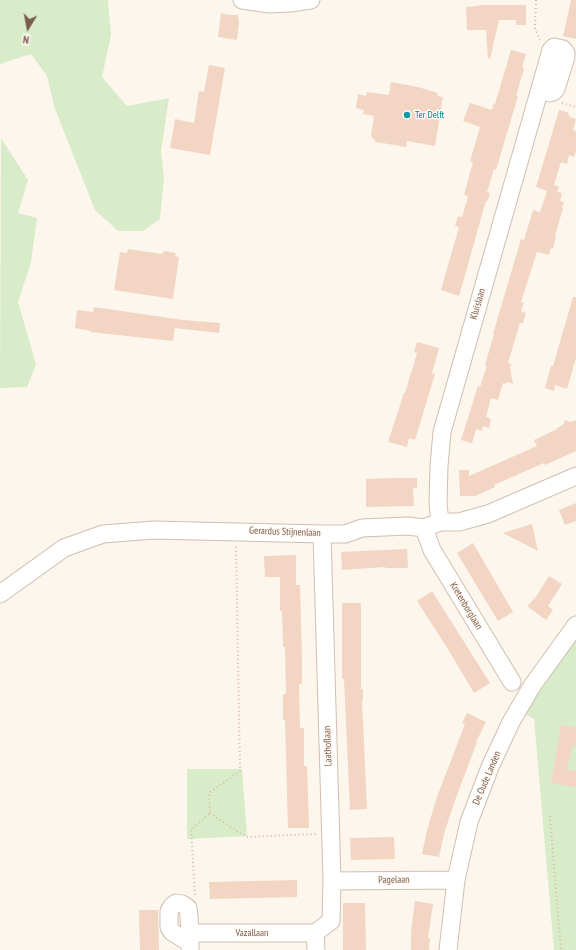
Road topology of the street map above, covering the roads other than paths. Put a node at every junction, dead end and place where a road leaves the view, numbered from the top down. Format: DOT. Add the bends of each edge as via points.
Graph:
graph roads {
  1 [pos="242,0"];
  2 [pos="311,0"];
  3 [pos="550,54"];
  4 [pos="576,476"];
  5 [pos="440,522"];
  6 [pos="424,528"];
  7 [pos="322,534"];
  8 [pos="0,594"];
  9 [pos="576,625"];
  10 [pos="512,682"];
  11 [pos="456,880"];
  12 [pos="332,881"];
  13 [pos="315,933"];
  14 [pos="190,936"];
  15 [pos="316,950"];
  16 [pos="448,950"];
  1 -- 2 [label="street" via="270,4"];
  3 -- 5 [label="street, Kluislaan" via="554,47 563,49 566,53 556,89 550,93 540,90 442,432 438,504"];
  4 -- 5 [label="street, Gerardus Stijnenlaan" via="488,514 459,522"];
  5 -- 6 [label="street, Gerardus Stijnenlaan"];
  6 -- 7 [label="street, Gerardus Stijnenlaan" via="362,528 345,534"];
  6 -- 10 [label="street, Kretenborglaan" via="432,550"];
  7 -- 8 [label="street, Gerardus Stijnenlaan" via="154,530 103,534 64,548"];
  7 -- 12 [label="street, Laathoflaan"];
  9 -- 11 [label="street, De Oude Landen" via="532,686 511,722 469,822"];
  11 -- 12 [label="street, Pagelaan"];
  11 -- 16 [label="street, De Oude Landen"];
  12 -- 13 [label="street, Laathoflaan" via="331,921"];
  13 -- 14 [label="street, Vazallaan"];
  13 -- 15 [label="street"];
}
